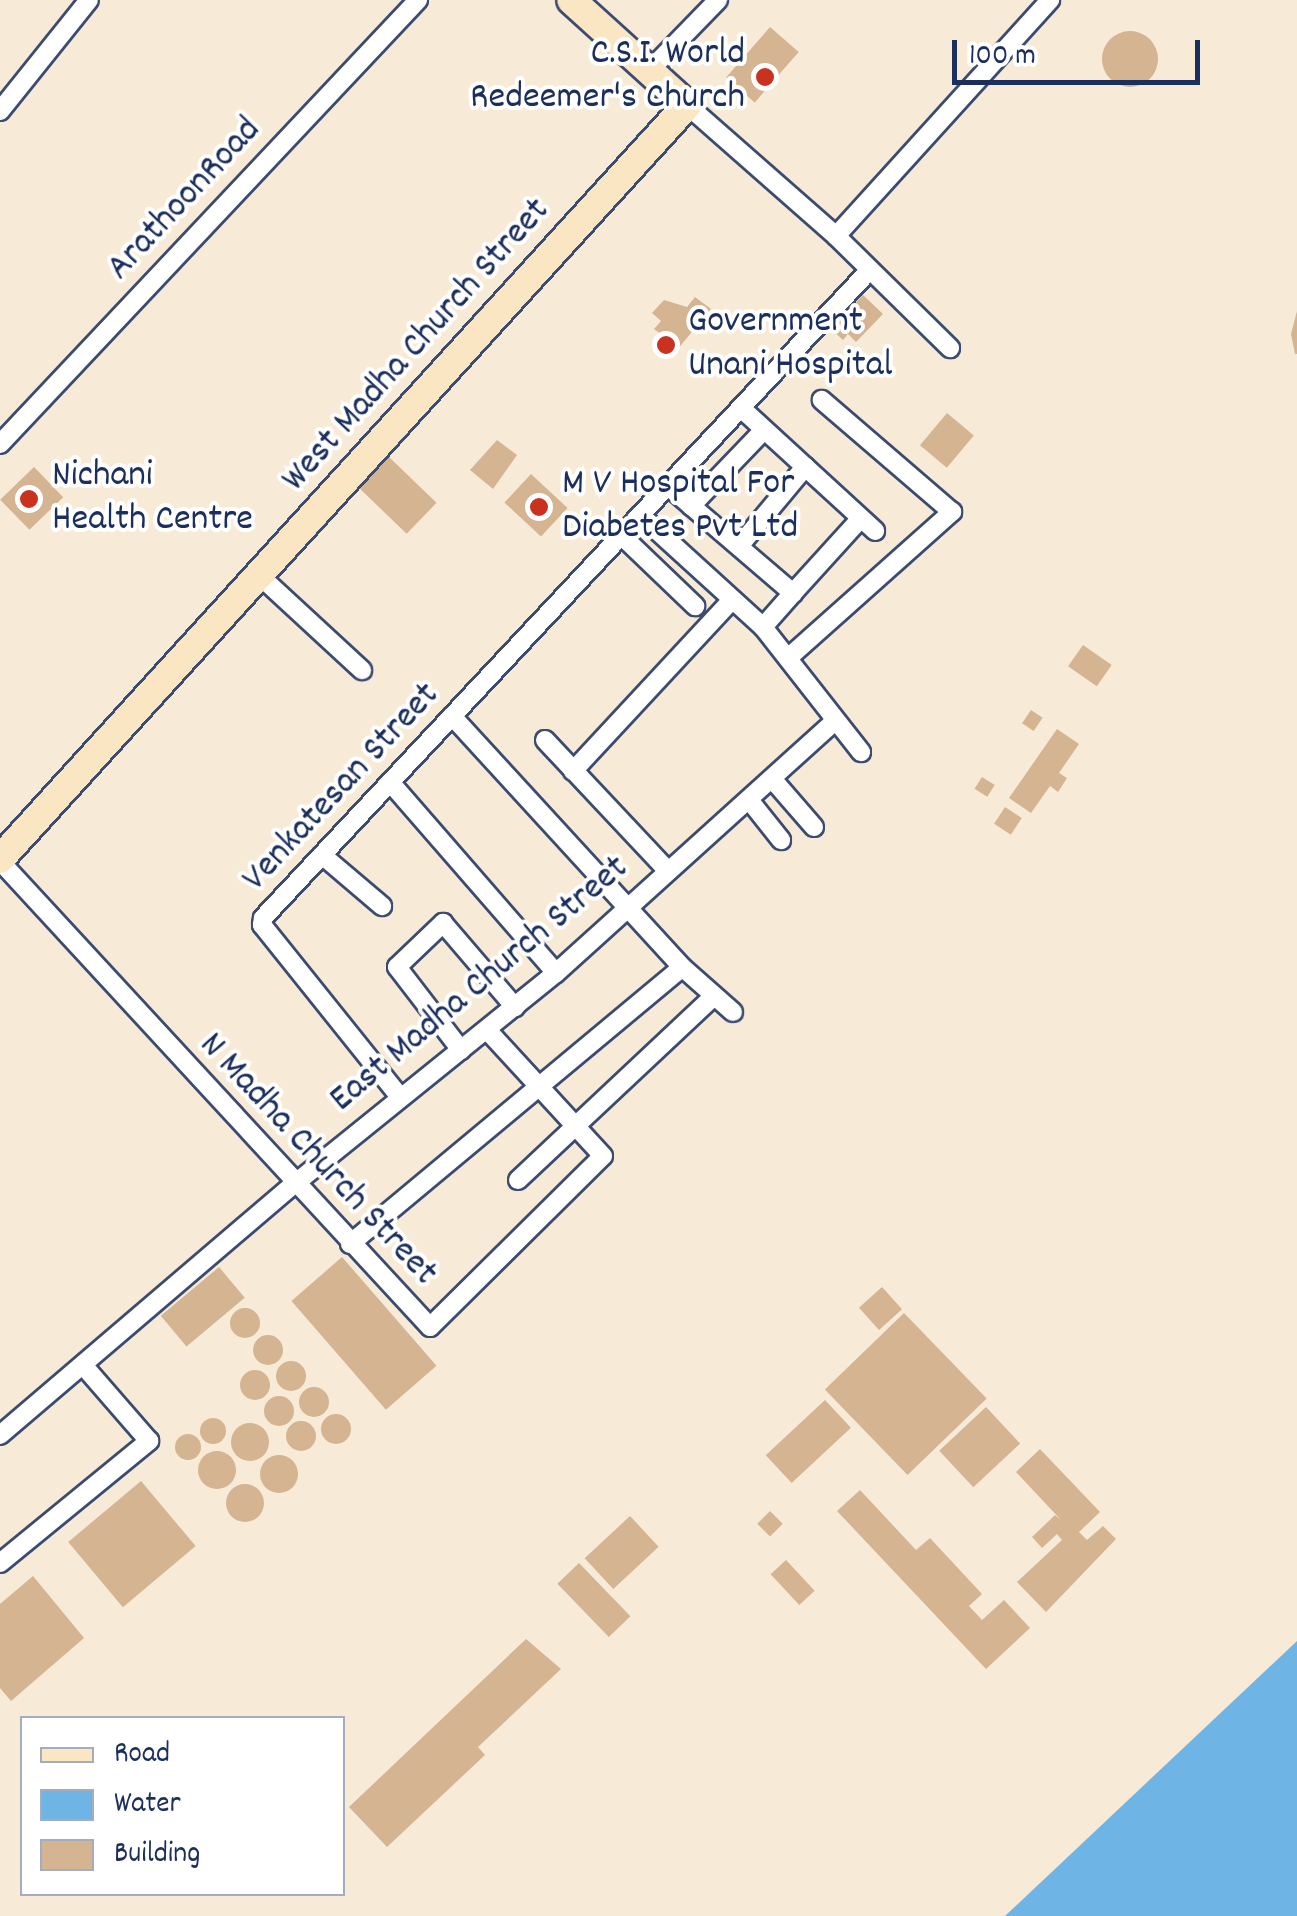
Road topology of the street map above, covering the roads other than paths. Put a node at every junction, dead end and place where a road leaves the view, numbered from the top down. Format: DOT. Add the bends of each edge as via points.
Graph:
graph roads {
  1 [pos="89,0"];
  2 [pos="418,0"];
  3 [pos="571,0"];
  4 [pos="718,0"];
  5 [pos="1050,0"];
  6 [pos="649,71"];
  7 [pos="687,105"];
  8 [pos="0,111"];
  9 [pos="836,236"];
  10 [pos="868,272"];
  11 [pos="950,348"];
  12 [pos="822,400"];
  13 [pos="742,408"];
  14 [pos="764,430"];
  15 [pos="3,435"];
  16 [pos="805,467"];
  17 [pos="668,486"];
  18 [pos="691,506"];
  19 [pos="640,515"];
  20 [pos="622,535"];
  21 [pos="740,544"];
  22 [pos="260,576"];
  23 [pos="793,593"];
  24 [pos="732,600"];
  25 [pos="695,606"];
  26 [pos="763,628"];
  27 [pos="788,658"];
  28 [pos="362,670"];
  29 [pos="452,716"];
  30 [pos="833,723"];
  31 [pos="545,740"];
  32 [pos="860,752"];
  33 [pos="573,772"];
  34 [pos="774,781"];
  35 [pos="390,782"];
  36 [pos="750,800"];
  37 [pos="814,827"];
  38 [pos="782,840"];
  39 [pos="322,855"];
  40 [pos="0,860"];
  41 [pos="666,868"];
  42 [pos="382,906"];
  43 [pos="627,906"];
  44 [pos="682,968"];
  45 [pos="556,973"];
  46 [pos="714,996"];
  47 [pos="515,1007"];
  48 [pos="733,1012"];
  49 [pos="487,1030"];
  50 [pos="461,1050"];
  51 [pos="541,1088"];
  52 [pos="400,1098"];
  53 [pos="578,1128"];
  54 [pos="518,1180"];
  55 [pos="292,1186"];
  56 [pos="350,1244"];
  57 [pos="84,1365"];
  58 [pos="0,1435"];
  59 [pos="0,1563"];
  1 -- 8 [label="street"];
  2 -- 15 [label="street, ArathoonRoad"];
  3 -- 6 [label="main road"];
  4 -- 6 [label="street"];
  5 -- 9 [label="street"];
  6 -- 7 [label="main road"];
  7 -- 9 [label="street"];
  7 -- 22 [label="main road, West Madha Church Street"];
  9 -- 10 [label="street"];
  10 -- 11 [label="street"];
  10 -- 13 [label="street, Venkatesan Street"];
  12 -- 27 [label="street" via="952,512"];
  13 -- 14 [label="street"];
  13 -- 17 [label="street, Venkatesan Street"];
  14 -- 16 [label="street"];
  14 -- 18 [label="street"];
  16 -- 21 [label="street"];
  16 -- 23 [label="street" via="868,524"];
  17 -- 18 [label="street"];
  17 -- 19 [label="street, Venkatesan Street"];
  18 -- 21 [label="street"];
  19 -- 20 [label="street, Venkatesan Street"];
  19 -- 24 [label="street"];
  20 -- 25 [label="street"];
  20 -- 29 [label="street, Venkatesan Street"];
  21 -- 23 [label="street"];
  22 -- 28 [label="street"];
  22 -- 40 [label="main road, West Madha Church Street"];
  23 -- 26 [label="street"];
  24 -- 26 [label="street"];
  24 -- 33 [label="street"];
  26 -- 27 [label="street"];
  27 -- 30 [label="street"];
  29 -- 35 [label="street, Venkatesan Street"];
  29 -- 43 [label="street"];
  30 -- 32 [label="street"];
  30 -- 34 [label="street, East Madha Church Street"];
  31 -- 33 [label="street"];
  33 -- 41 [label="street"];
  34 -- 36 [label="street, East Madha Church Street"];
  34 -- 37 [label="street"];
  35 -- 39 [label="street, Venkatesan Street"];
  35 -- 45 [label="street"];
  36 -- 38 [label="street"];
  36 -- 41 [label="street, East Madha Church Street"];
  39 -- 42 [label="street"];
  39 -- 52 [label="street, Venkatesan Street" via="262,924"];
  40 -- 55 [label="street, N Madha Church Street"];
  41 -- 43 [label="street, East Madha Church Street"];
  43 -- 44 [label="street"];
  43 -- 45 [label="street, East Madha Church Street"];
  44 -- 46 [label="street"];
  44 -- 51 [label="street"];
  45 -- 47 [label="street, East Madha Church Street"];
  46 -- 48 [label="street"];
  46 -- 53 [label="street"];
  47 -- 49 [label="street, East Madha Church Street"];
  47 -- 50 [label="street" via="442,924 398,966"];
  49 -- 50 [label="street, East Madha Church Street"];
  49 -- 51 [label="street, N Madha Church Street"];
  50 -- 52 [label="street, East Madha Church Street"];
  51 -- 53 [label="street, N Madha Church Street"];
  51 -- 56 [label="street"];
  52 -- 55 [label="street, East Madha Church Street"];
  53 -- 54 [label="street"];
  53 -- 56 [label="street, N Madha Church Street" via="603,1156 430,1328"];
  55 -- 56 [label="street, N Madha Church Street"];
  55 -- 57 [label="street, East Madha Church Street"];
  57 -- 58 [label="street, East Madha Church Street"];
  57 -- 59 [label="street" via="149,1441"];
}
